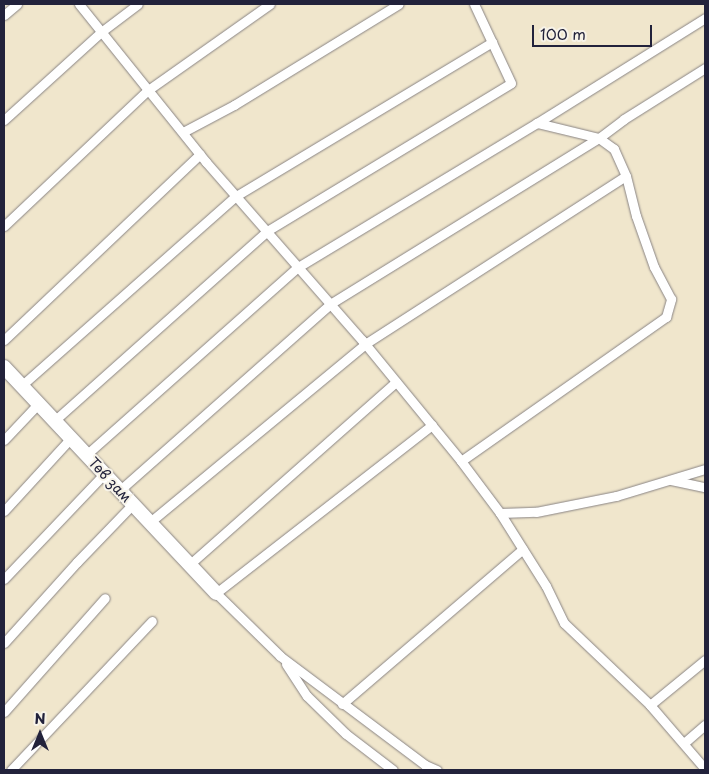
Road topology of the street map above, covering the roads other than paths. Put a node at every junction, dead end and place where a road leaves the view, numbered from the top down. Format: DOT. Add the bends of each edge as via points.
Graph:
graph roads {
  1 [pos="17,4"];
  2 [pos="79,4"];
  3 [pos="138,4"];
  4 [pos="270,4"];
  5 [pos="399,4"];
  6 [pos="474,4"];
  7 [pos="4,15"];
  8 [pos="705,18"];
  9 [pos="101,32"];
  10 [pos="492,42"];
  11 [pos="705,68"];
  12 [pos="148,90"];
  13 [pos="4,120"];
  14 [pos="537,123"];
  15 [pos="183,132"];
  16 [pos="599,138"];
  17 [pos="200,154"];
  18 [pos="626,176"];
  19 [pos="236,196"];
  20 [pos="4,226"];
  21 [pos="267,231"];
  22 [pos="298,267"];
  23 [pos="330,304"];
  24 [pos="4,340"];
  25 [pos="365,344"];
  26 [pos="10,378"];
  27 [pos="396,382"];
  28 [pos="38,404"];
  29 [pos="54,421"];
  30 [pos="432,425"];
  31 [pos="70,438"];
  32 [pos="4,440"];
  33 [pos="86,454"];
  34 [pos="461,461"];
  35 [pos="705,469"];
  36 [pos="104,474"];
  37 [pos="668,480"];
  38 [pos="705,487"];
  39 [pos="120,490"];
  40 [pos="133,504"];
  41 [pos="4,511"];
  42 [pos="500,513"];
  43 [pos="150,522"];
  44 [pos="523,549"];
  45 [pos="190,564"];
  46 [pos="4,579"];
  47 [pos="216,593"];
  48 [pos="105,598"];
  49 [pos="152,621"];
  50 [pos="4,643"];
  51 [pos="280,656"];
  52 [pos="705,660"];
  53 [pos="342,704"];
  54 [pos="650,705"];
  55 [pos="4,712"];
  56 [pos="705,725"];
  57 [pos="684,744"];
  58 [pos="705,769"];
  59 [pos="11,770"];
  60 [pos="393,770"];
  61 [pos="437,770"];
  1 -- 7 [label="street"];
  2 -- 9 [label="street"];
  3 -- 9 [label="street"];
  4 -- 12 [label="street"];
  5 -- 15 [label="street" via="234,105"];
  6 -- 10 [label="street"];
  8 -- 14 [label="street"];
  9 -- 12 [label="street"];
  9 -- 13 [label="street"];
  10 -- 19 [label="street"];
  10 -- 21 [label="street" via="511,83"];
  11 -- 16 [label="street"];
  12 -- 15 [label="street"];
  12 -- 20 [label="street"];
  14 -- 16 [label="street"];
  14 -- 22 [label="street"];
  15 -- 17 [label="street"];
  16 -- 18 [label="street" via="614,149"];
  16 -- 23 [label="street"];
  17 -- 19 [label="street"];
  17 -- 24 [label="street"];
  18 -- 25 [label="street"];
  18 -- 34 [label="street" via="654,267 671,299 666,317"];
  19 -- 21 [label="street"];
  19 -- 26 [label="street"];
  21 -- 22 [label="street"];
  21 -- 29 [label="street"];
  22 -- 23 [label="street"];
  22 -- 33 [label="street"];
  23 -- 25 [label="street"];
  23 -- 39 [label="street"];
  25 -- 27 [label="street"];
  25 -- 43 [label="street"];
  26 -- 28 [label="street, Төв зам"];
  27 -- 30 [label="street"];
  27 -- 45 [label="street"];
  28 -- 29 [label="street, Төв зам"];
  28 -- 32 [label="street"];
  29 -- 31 [label="street, Төв зам"];
  30 -- 34 [label="street"];
  30 -- 47 [label="street"];
  31 -- 33 [label="street, Төв зам"];
  31 -- 41 [label="street"];
  33 -- 36 [label="street, Төв зам"];
  34 -- 42 [label="street"];
  35 -- 37 [label="street"];
  36 -- 39 [label="street, Төв зам"];
  36 -- 46 [label="street"];
  37 -- 38 [label="street"];
  37 -- 42 [label="street" via="616,496 536,512"];
  39 -- 40 [label="street, Төв зам"];
  40 -- 43 [label="street, Төв зам"];
  40 -- 50 [label="street"];
  42 -- 44 [label="street"];
  43 -- 45 [label="street, Төв зам"];
  44 -- 53 [label="street"];
  44 -- 54 [label="street" via="564,624"];
  45 -- 47 [label="street, Төв зам"];
  47 -- 51 [label="street"];
  48 -- 55 [label="street"];
  49 -- 59 [label="street"];
  51 -- 53 [label="street"];
  51 -- 60 [label="street" via="307,696 346,734"];
  52 -- 54 [label="street"];
  53 -- 61 [label="street" via="424,765"];
  54 -- 57 [label="street"];
  56 -- 57 [label="street"];
  57 -- 58 [label="street"];
}
